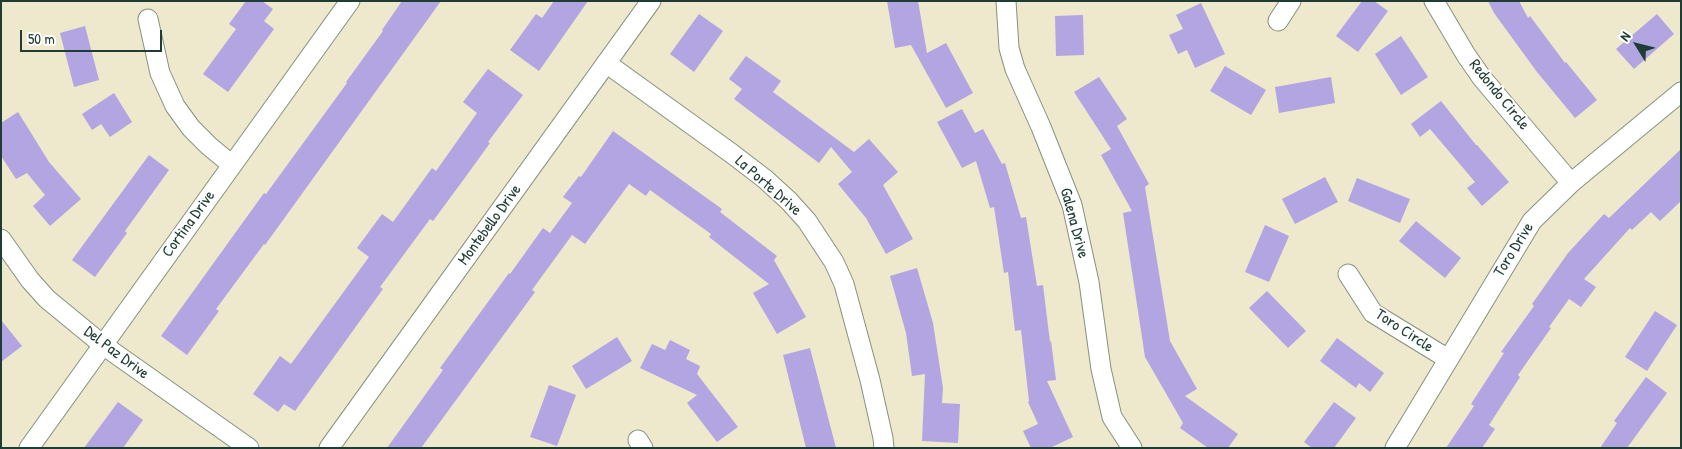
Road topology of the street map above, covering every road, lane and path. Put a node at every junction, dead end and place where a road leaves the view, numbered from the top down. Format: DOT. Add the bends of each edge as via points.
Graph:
graph roads {
  1 [pos="350,1"];
  2 [pos="651,1"];
  3 [pos="1006,1"];
  4 [pos="1291,1"];
  5 [pos="1434,1"];
  6 [pos="148,19"];
  7 [pos="1278,21"];
  8 [pos="606,63"];
  9 [pos="1681,92"];
  10 [pos="232,165"];
  11 [pos="1572,183"];
  12 [pos="1,239"];
  13 [pos="1348,274"];
  14 [pos="102,345"];
  15 [pos="1448,359"];
  16 [pos="29,448"];
  17 [pos="249,448"];
  18 [pos="329,448"];
  19 [pos="884,448"];
  20 [pos="1132,448"];
  21 [pos="1395,448"];
  1 -- 10 [label="street, Cortina Drive"];
  2 -- 8 [label="street, Montebello Drive"];
  3 -- 20 [label="street, Galena Drive" via="1009,48 1015,69 1072,205 1089,282 1110,410"];
  4 -- 7 [label="street"];
  5 -- 11 [label="street, Redondo Circle" via="1482,78"];
  6 -- 10 [label="street" via="160,73 174,106 191,128"];
  8 -- 18 [label="street, Montebello Drive"];
  8 -- 19 [label="street, La Porte Drive" via="758,174 807,220 844,284 870,380"];
  9 -- 11 [label="street, Toro Drive"];
  10 -- 14 [label="street, Cortina Drive"];
  11 -- 15 [label="street, Toro Drive" via="1532,221"];
  12 -- 14 [label="street, Del Paz Drive" via="47,299"];
  13 -- 15 [label="street, Toro Circle" via="1373,313"];
  14 -- 16 [label="street, Cortina Drive"];
  14 -- 17 [label="street, Del Paz Drive"];
  15 -- 21 [label="street, Toro Drive"];
}
